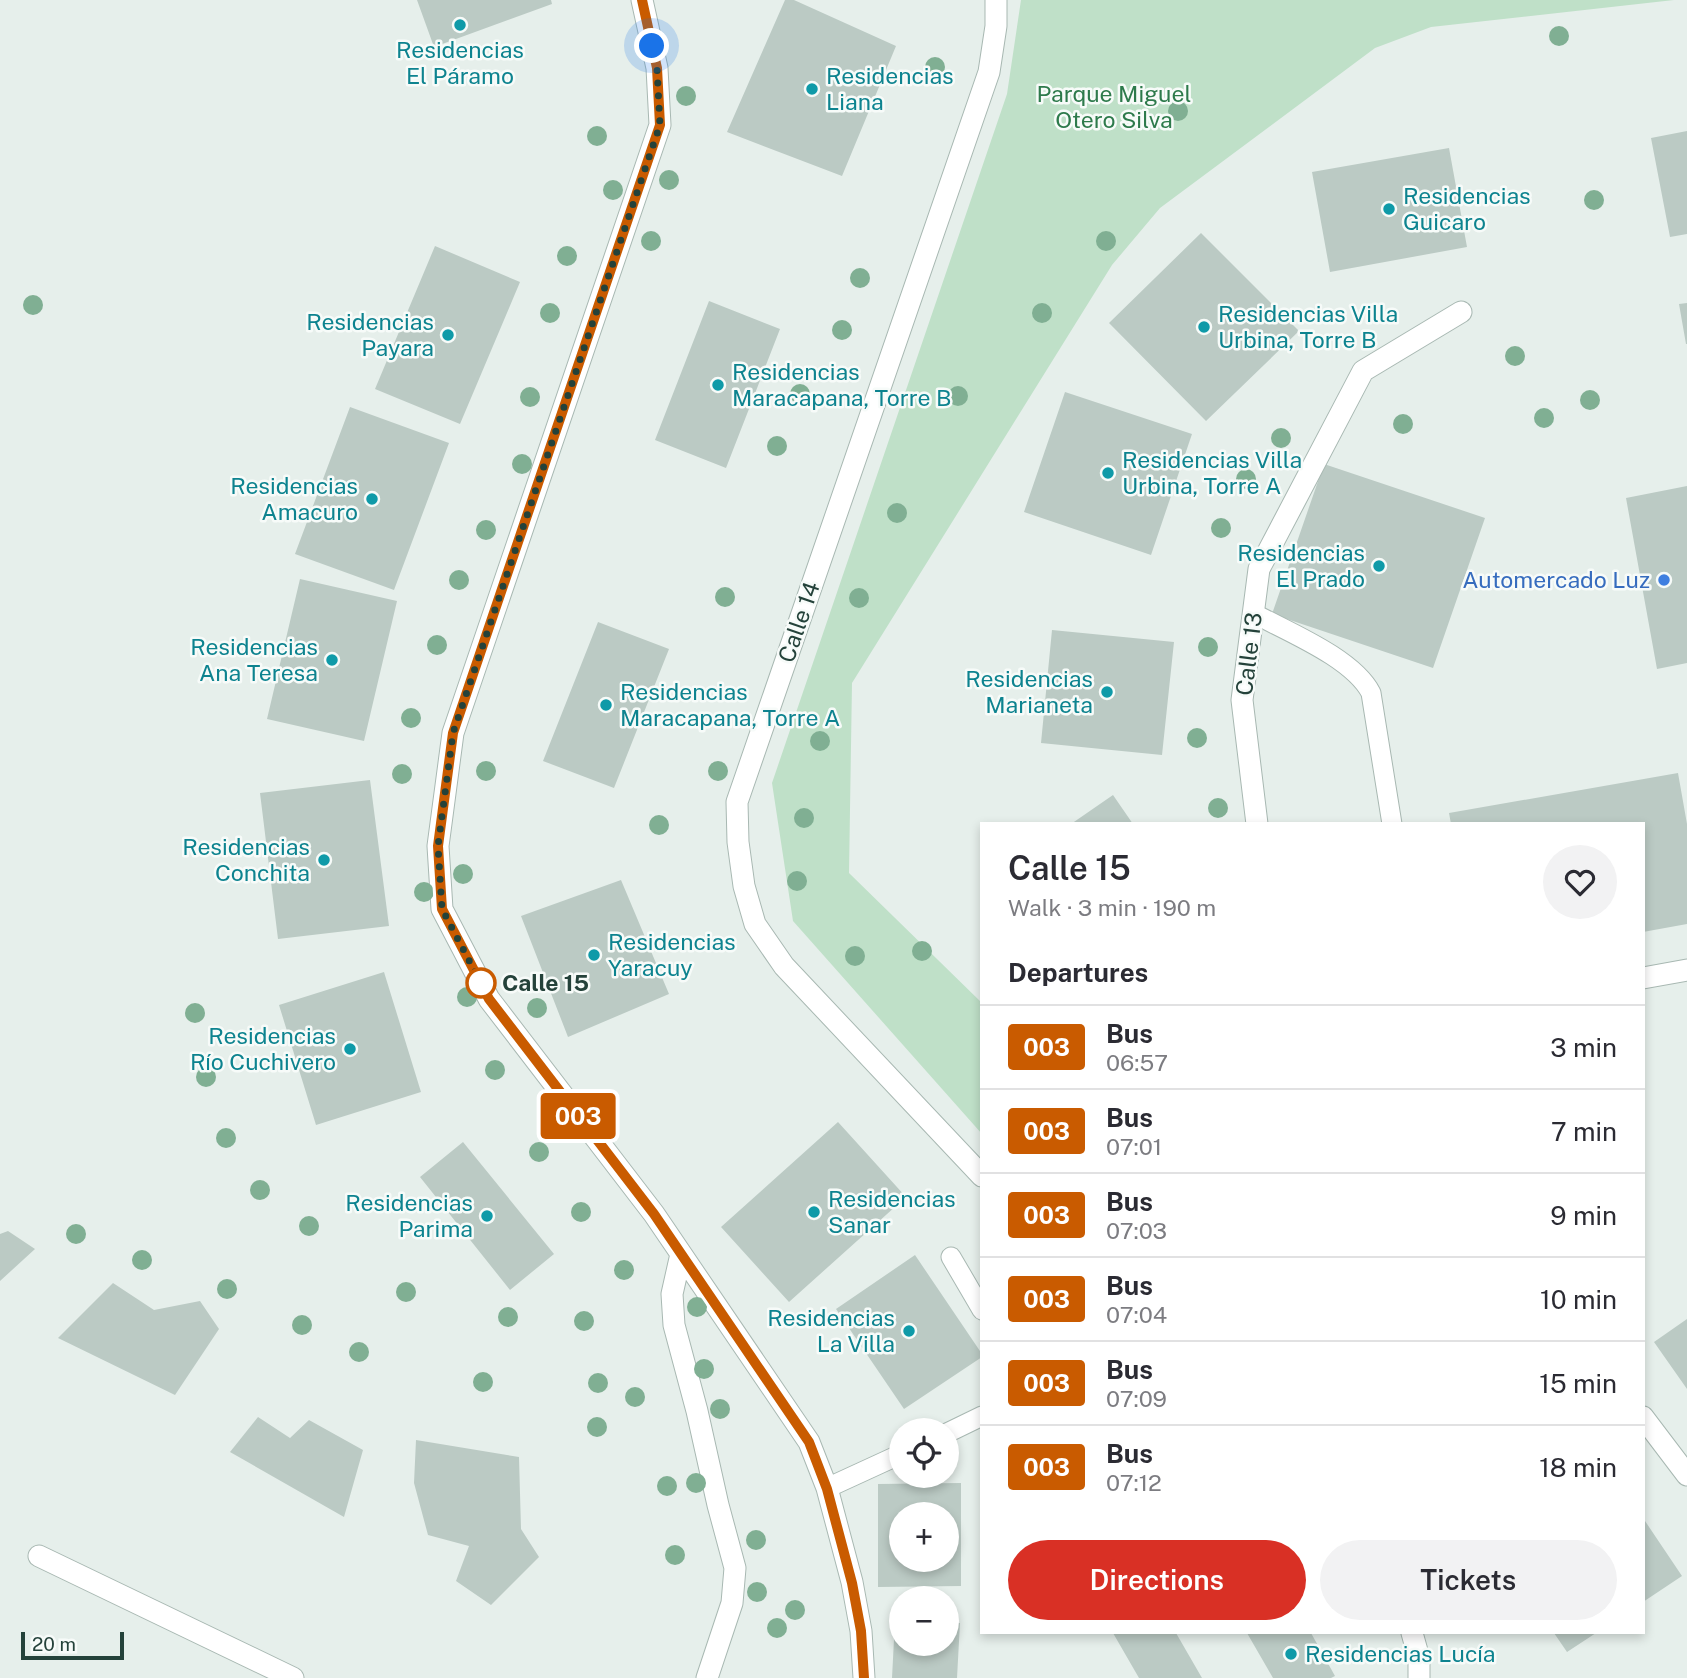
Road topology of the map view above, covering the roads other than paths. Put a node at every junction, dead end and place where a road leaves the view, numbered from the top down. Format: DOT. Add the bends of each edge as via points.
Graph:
graph roads {
  1 [pos="642,0"];
  2 [pos="996,0"];
  3 [pos="1461,312"];
  4 [pos="1253,613"];
  5 [pos="1256,822"];
  6 [pos="1392,822"];
  7 [pos="1687,970"];
  8 [pos="1645,978"];
  9 [pos="980,1174"];
  10 [pos="681,1254"];
  11 [pos="951,1257"];
  12 [pos="980,1307"];
  13 [pos="980,1417"];
  14 [pos="1645,1421"];
  15 [pos="959,1427"];
  16 [pos="889,1460"];
  17 [pos="1687,1475"];
  18 [pos="827,1489"];
  19 [pos="39,1556"];
  20 [pos="1412,1634"];
  21 [pos="293,1678"];
  22 [pos="707,1678"];
  23 [pos="864,1678"];
  24 [pos="1419,1678"];
  1 -- 10 [label="street" via="657,68 660,125 453,733 438,846 442,909 489,999"];
  2 -- 9 [label="street, Calle 14" via="989,72 737,802 744,886 755,924 784,966"];
  3 -- 4 [label="street, Calle 13" via="1363,371 1259,569"];
  4 -- 5 [label="street, Calle 13" via="1242,700"];
  4 -- 6 [label="lane" via="1344,663 1364,680 1371,693"];
  7 -- 8 [label="street"];
  10 -- 18 [label="street" via="809,1442"];
  10 -- 22 [label="street" via="672,1294 674,1325 735,1568 732,1603"];
  11 -- 12 [label="lane"];
  13 -- 15 [label="lane"];
  14 -- 17 [label="street"];
  16 -- 18 [label="lane"];
  18 -- 23 [label="street" via="852,1583"];
  19 -- 21 [label="street"];
  20 -- 24 [label="street"];
}
